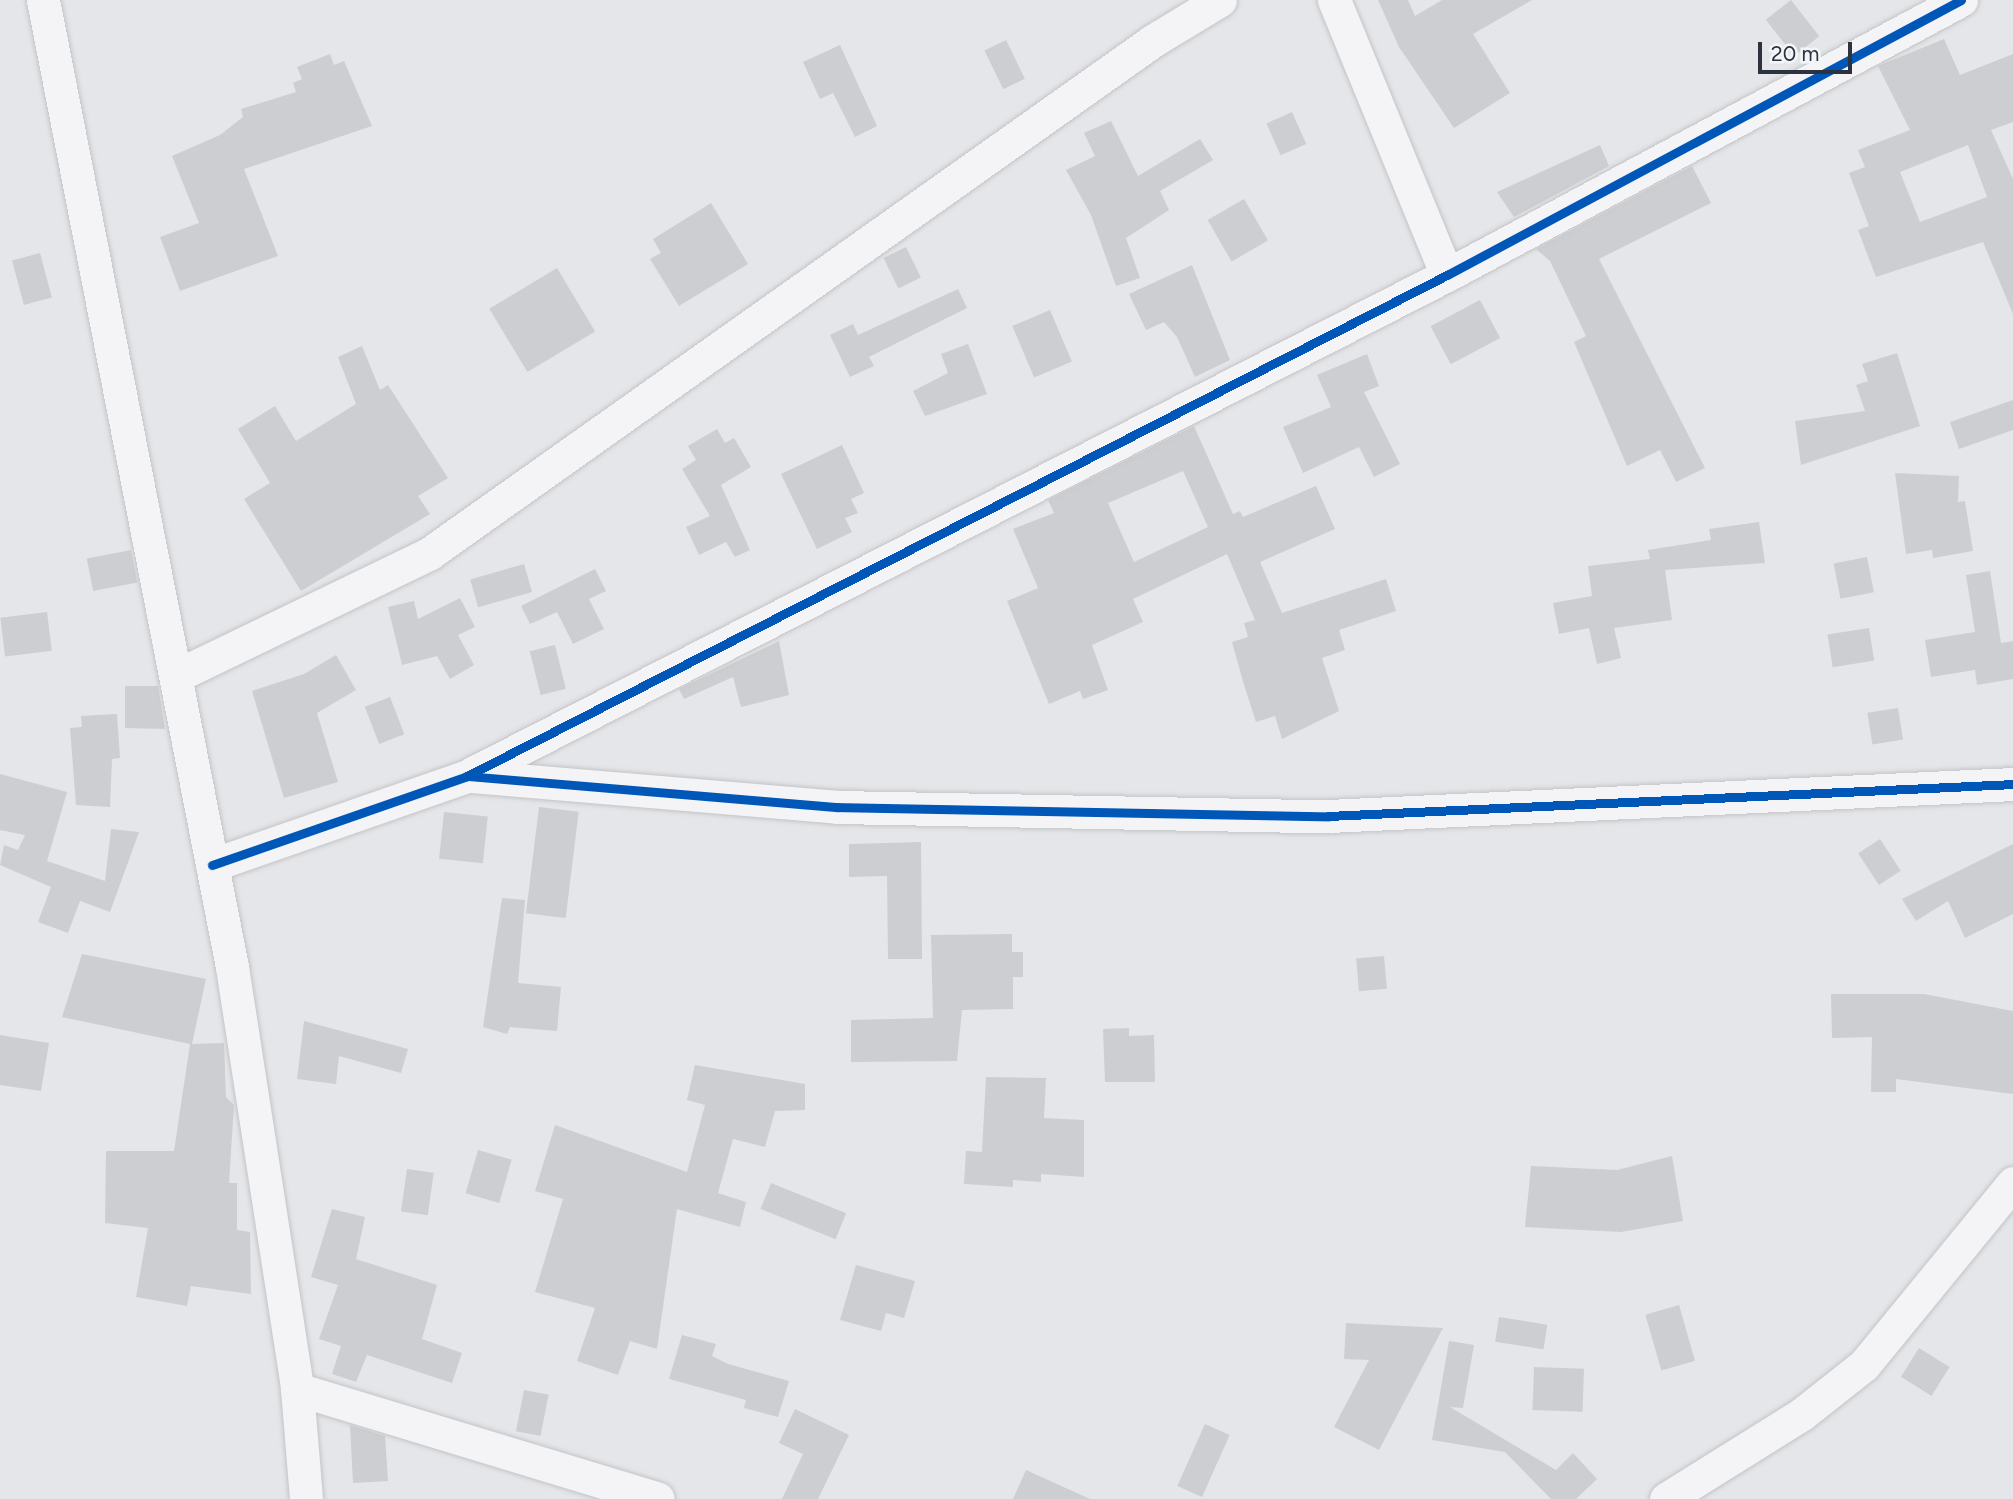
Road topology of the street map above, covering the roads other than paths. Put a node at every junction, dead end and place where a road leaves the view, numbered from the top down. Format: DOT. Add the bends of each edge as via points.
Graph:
graph roads {
  1 [pos="43,0"];
  2 [pos="1220,0"];
  3 [pos="1334,0"];
  4 [pos="1961,0"];
  5 [pos="1447,275"];
  6 [pos="176,676"];
  7 [pos="467,776"];
  8 [pos="2013,784"];
  9 [pos="212,864"];
  10 [pos="2013,1183"];
  11 [pos="297,1389"];
  12 [pos="306,1499"];
  13 [pos="658,1499"];
  14 [pos="1666,1499"];
  1 -- 6 [label="street"];
  2 -- 6 [label="street" via="1154,40 430,553"];
  3 -- 5 [label="street"];
  4 -- 5 [label="street"];
  5 -- 7 [label="street"];
  6 -- 9 [label="street"];
  7 -- 8 [label="street" via="837,807 1328,816"];
  7 -- 9 [label="street"];
  9 -- 11 [label="street"];
  10 -- 14 [label="street" via="1864,1365 1802,1415"];
  11 -- 12 [label="street"];
  11 -- 13 [label="street"];
}
